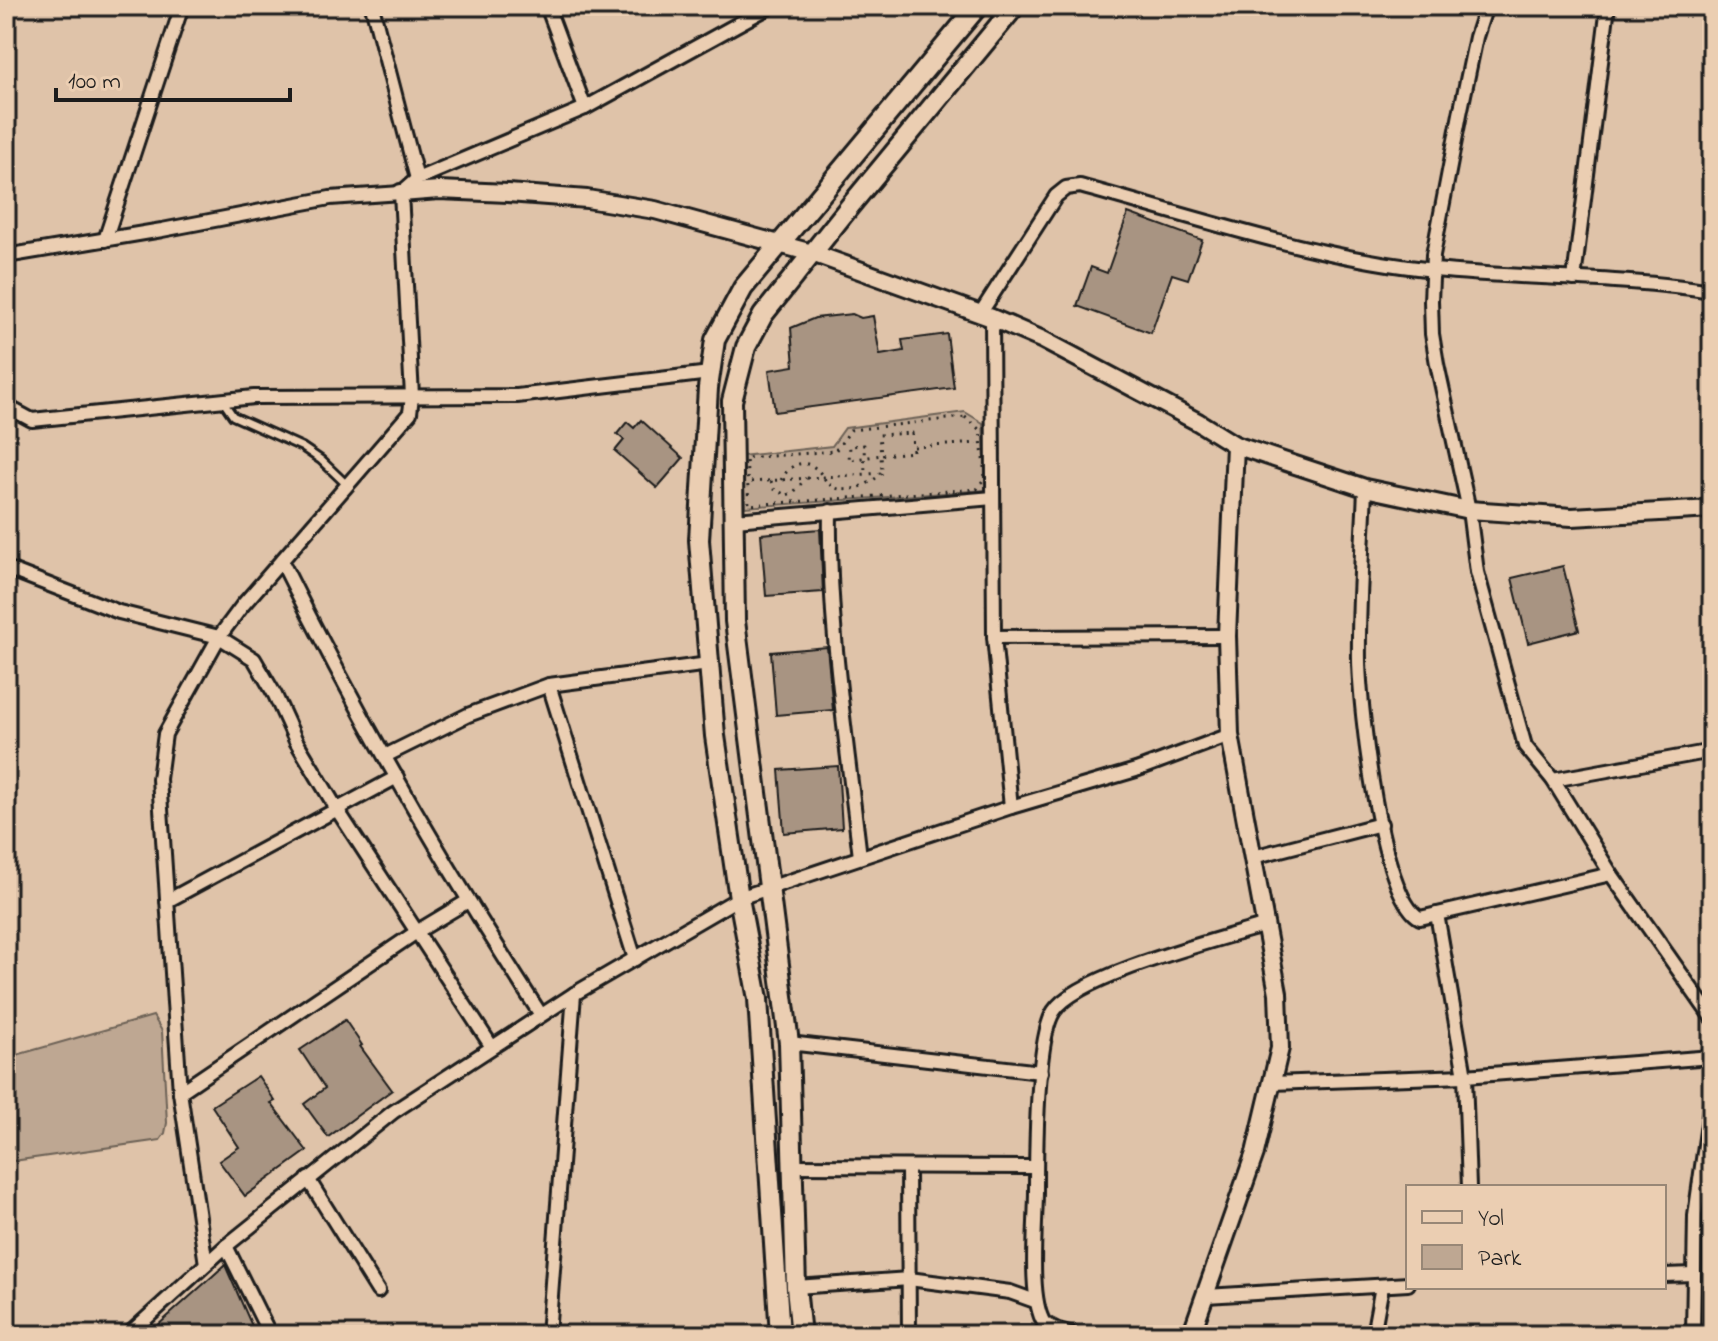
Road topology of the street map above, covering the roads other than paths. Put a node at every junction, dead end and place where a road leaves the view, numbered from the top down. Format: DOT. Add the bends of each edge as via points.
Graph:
graph roads {
  1 [pos="182,6"];
  2 [pos="372,6"];
  3 [pos="547,6"];
  4 [pos="771,6"];
  5 [pos="978,6"];
  6 [pos="1015,6"];
  7 [pos="1486,6"];
  8 [pos="1608,6"];
  9 [pos="585,108"];
  10 [pos="417,179"];
  11 [pos="401,193"];
  12 [pos="105,240"];
  13 [pos="780,246"];
  14 [pos="812,253"];
  15 [pos="6,256"];
  16 [pos="1433,270"];
  17 [pos="1574,279"];
  18 [pos="1712,291"];
  19 [pos="986,316"];
  20 [pos="710,373"];
  21 [pos="412,396"];
  22 [pos="222,400"];
  23 [pos="6,406"];
  24 [pos="1235,445"];
  25 [pos="346,484"];
  26 [pos="1365,488"];
  27 [pos="993,498"];
  28 [pos="1712,509"];
  29 [pos="1469,510"];
  30 [pos="830,511"];
  31 [pos="735,520"];
  32 [pos="282,562"];
  33 [pos="6,568"];
  34 [pos="1227,636"];
  35 [pos="219,637"];
  36 [pos="994,637"];
  37 [pos="709,664"];
  38 [pos="549,685"];
  39 [pos="1230,735"];
  40 [pos="1712,751"];
  41 [pos="385,756"];
  42 [pos="397,777"];
  43 [pos="1553,780"];
  44 [pos="1011,807"];
  45 [pos="338,811"];
  46 [pos="1381,824"];
  47 [pos="860,857"];
  48 [pos="1253,857"];
  49 [pos="1611,874"];
  50 [pos="767,887"];
  51 [pos="739,898"];
  52 [pos="167,901"];
  53 [pos="468,901"];
  54 [pos="1437,914"];
  55 [pos="1266,925"];
  56 [pos="418,931"];
  57 [pos="635,959"];
  58 [pos="574,994"];
  59 [pos="541,1015"];
  60 [pos="1712,1018"];
  61 [pos="789,1043"];
  62 [pos="492,1047"];
  63 [pos="1712,1057"];
  64 [pos="1041,1072"];
  65 [pos="1465,1076"];
  66 [pos="1272,1083"];
  67 [pos="180,1092"];
  68 [pos="1712,1095"];
  69 [pos="792,1166"];
  70 [pos="908,1167"];
  71 [pos="1036,1167"];
  72 [pos="308,1179"];
  73 [pos="1469,1185"];
  74 [pos="226,1246"];
  75 [pos="206,1264"];
  76 [pos="1694,1274"];
  77 [pos="1666,1275"];
  78 [pos="909,1279"];
  79 [pos="1406,1284"];
  80 [pos="1382,1286"];
  81 [pos="796,1287"];
  82 [pos="378,1291"];
  83 [pos="1206,1296"];
  84 [pos="1035,1301"];
  85 [pos="128,1335"];
  86 [pos="270,1335"];
  87 [pos="548,1335"];
  88 [pos="780,1335"];
  89 [pos="801,1335"];
  90 [pos="909,1335"];
  91 [pos="1077,1335"];
  92 [pos="1191,1335"];
  93 [pos="1373,1335"];
  94 [pos="1693,1335"];
  1 -- 12 [label="street"];
  2 -- 10 [label="street"];
  3 -- 9 [label="street"];
  4 -- 9 [label="street"];
  5 -- 13 [label="main road"];
  6 -- 14 [label="main road"];
  7 -- 16 [label="street" via="1460,114"];
  8 -- 17 [label="street"];
  9 -- 10 [label="street"];
  10 -- 11 [label="street"];
  11 -- 12 [label="street" via="330,198"];
  11 -- 13 [label="street" via="439,190 587,199 655,210"];
  11 -- 21 [label="street"];
  12 -- 15 [label="street"];
  13 -- 14 [label="street"];
  13 -- 20 [label="main road" via="743,288 715,340"];
  14 -- 19 [label="street"];
  14 -- 31 [label="main road" via="763,315 746,347 732,401"];
  16 -- 17 [label="street"];
  16 -- 19 [label="street" via="1337,254 1080,186 1056,196"];
  16 -- 29 [label="street" via="1432,334"];
  17 -- 18 [label="street"];
  19 -- 24 [label="street" via="1098,368"];
  19 -- 27 [label="street"];
  20 -- 21 [label="street" via="517,396"];
  20 -- 37 [label="main road" via="699,540"];
  21 -- 22 [label="street"];
  21 -- 25 [label="street" via="410,413"];
  22 -- 23 [label="street" via="32,420"];
  22 -- 25 [label="lane" via="233,416 302,447"];
  24 -- 26 [label="street"];
  24 -- 34 [label="street"];
  25 -- 32 [label="street"];
  26 -- 29 [label="street"];
  26 -- 46 [label="street" via="1359,661 1368,767"];
  27 -- 30 [label="street"];
  27 -- 36 [label="street"];
  28 -- 29 [label="street" via="1572,517"];
  29 -- 43 [label="street" via="1477,572 1525,746"];
  30 -- 31 [label="street"];
  30 -- 47 [label="street" via="842,708"];
  31 -- 50 [label="main road" via="735,621"];
  32 -- 35 [label="street"];
  32 -- 41 [label="street"];
  33 -- 35 [label="street" via="119,612"];
  34 -- 36 [label="street"];
  34 -- 39 [label="street"];
  35 -- 45 [label="street" via="254,659"];
  35 -- 52 [label="street" via="165,734 159,779"];
  36 -- 44 [label="street"];
  37 -- 38 [label="street"];
  37 -- 51 [label="main road"];
  38 -- 41 [label="street" via="468,715"];
  38 -- 57 [label="street"];
  39 -- 44 [label="street"];
  39 -- 48 [label="street"];
  40 -- 43 [label="street"];
  41 -- 42 [label="street"];
  42 -- 45 [label="street"];
  42 -- 53 [label="street"];
  43 -- 49 [label="street"];
  44 -- 47 [label="street"];
  45 -- 52 [label="street"];
  45 -- 56 [label="street"];
  46 -- 48 [label="street"];
  46 -- 54 [label="street" via="1390,865 1411,914"];
  47 -- 50 [label="street"];
  48 -- 55 [label="street"];
  49 -- 54 [label="street"];
  49 -- 60 [label="street"];
  50 -- 51 [label="street"];
  50 -- 61 [label="main road"];
  51 -- 57 [label="street"];
  51 -- 88 [label="main road" via="758,999"];
  52 -- 67 [label="street"];
  53 -- 56 [label="street"];
  53 -- 59 [label="street"];
  54 -- 65 [label="street"];
  55 -- 64 [label="street" via="1117,972 1077,991 1054,1010 1043,1040"];
  55 -- 66 [label="street" via="1278,993 1280,1048"];
  56 -- 62 [label="street"];
  56 -- 67 [label="street"];
  57 -- 58 [label="street"];
  58 -- 59 [label="street"];
  58 -- 87 [label="street"];
  59 -- 62 [label="street"];
  61 -- 64 [label="street"];
  61 -- 69 [label="main road"];
  62 -- 72 [label="street" via="393,1112"];
  63 -- 65 [label="street"];
  64 -- 71 [label="street"];
  65 -- 66 [label="street"];
  65 -- 73 [label="street"];
  66 -- 83 [label="street" via="1255,1153"];
  67 -- 75 [label="street"];
  68 -- 76 [label="street" via="1695,1216"];
  69 -- 70 [label="street"];
  69 -- 81 [label="main road"];
  70 -- 71 [label="street"];
  70 -- 78 [label="street"];
  71 -- 84 [label="street"];
  72 -- 74 [label="street"];
  72 -- 82 [label="street"];
  74 -- 75 [label="street"];
  74 -- 86 [label="street"];
  75 -- 85 [label="street"];
  76 -- 77 [label="street"];
  76 -- 94 [label="street"];
  78 -- 81 [label="street"];
  78 -- 84 [label="street" via="1010,1292"];
  78 -- 90 [label="street"];
  79 -- 80 [label="street"];
  80 -- 83 [label="street"];
  80 -- 93 [label="street"];
  81 -- 89 [label="main road"];
  83 -- 92 [label="street"];
  84 -- 91 [label="street" via="1044,1323"];
}
